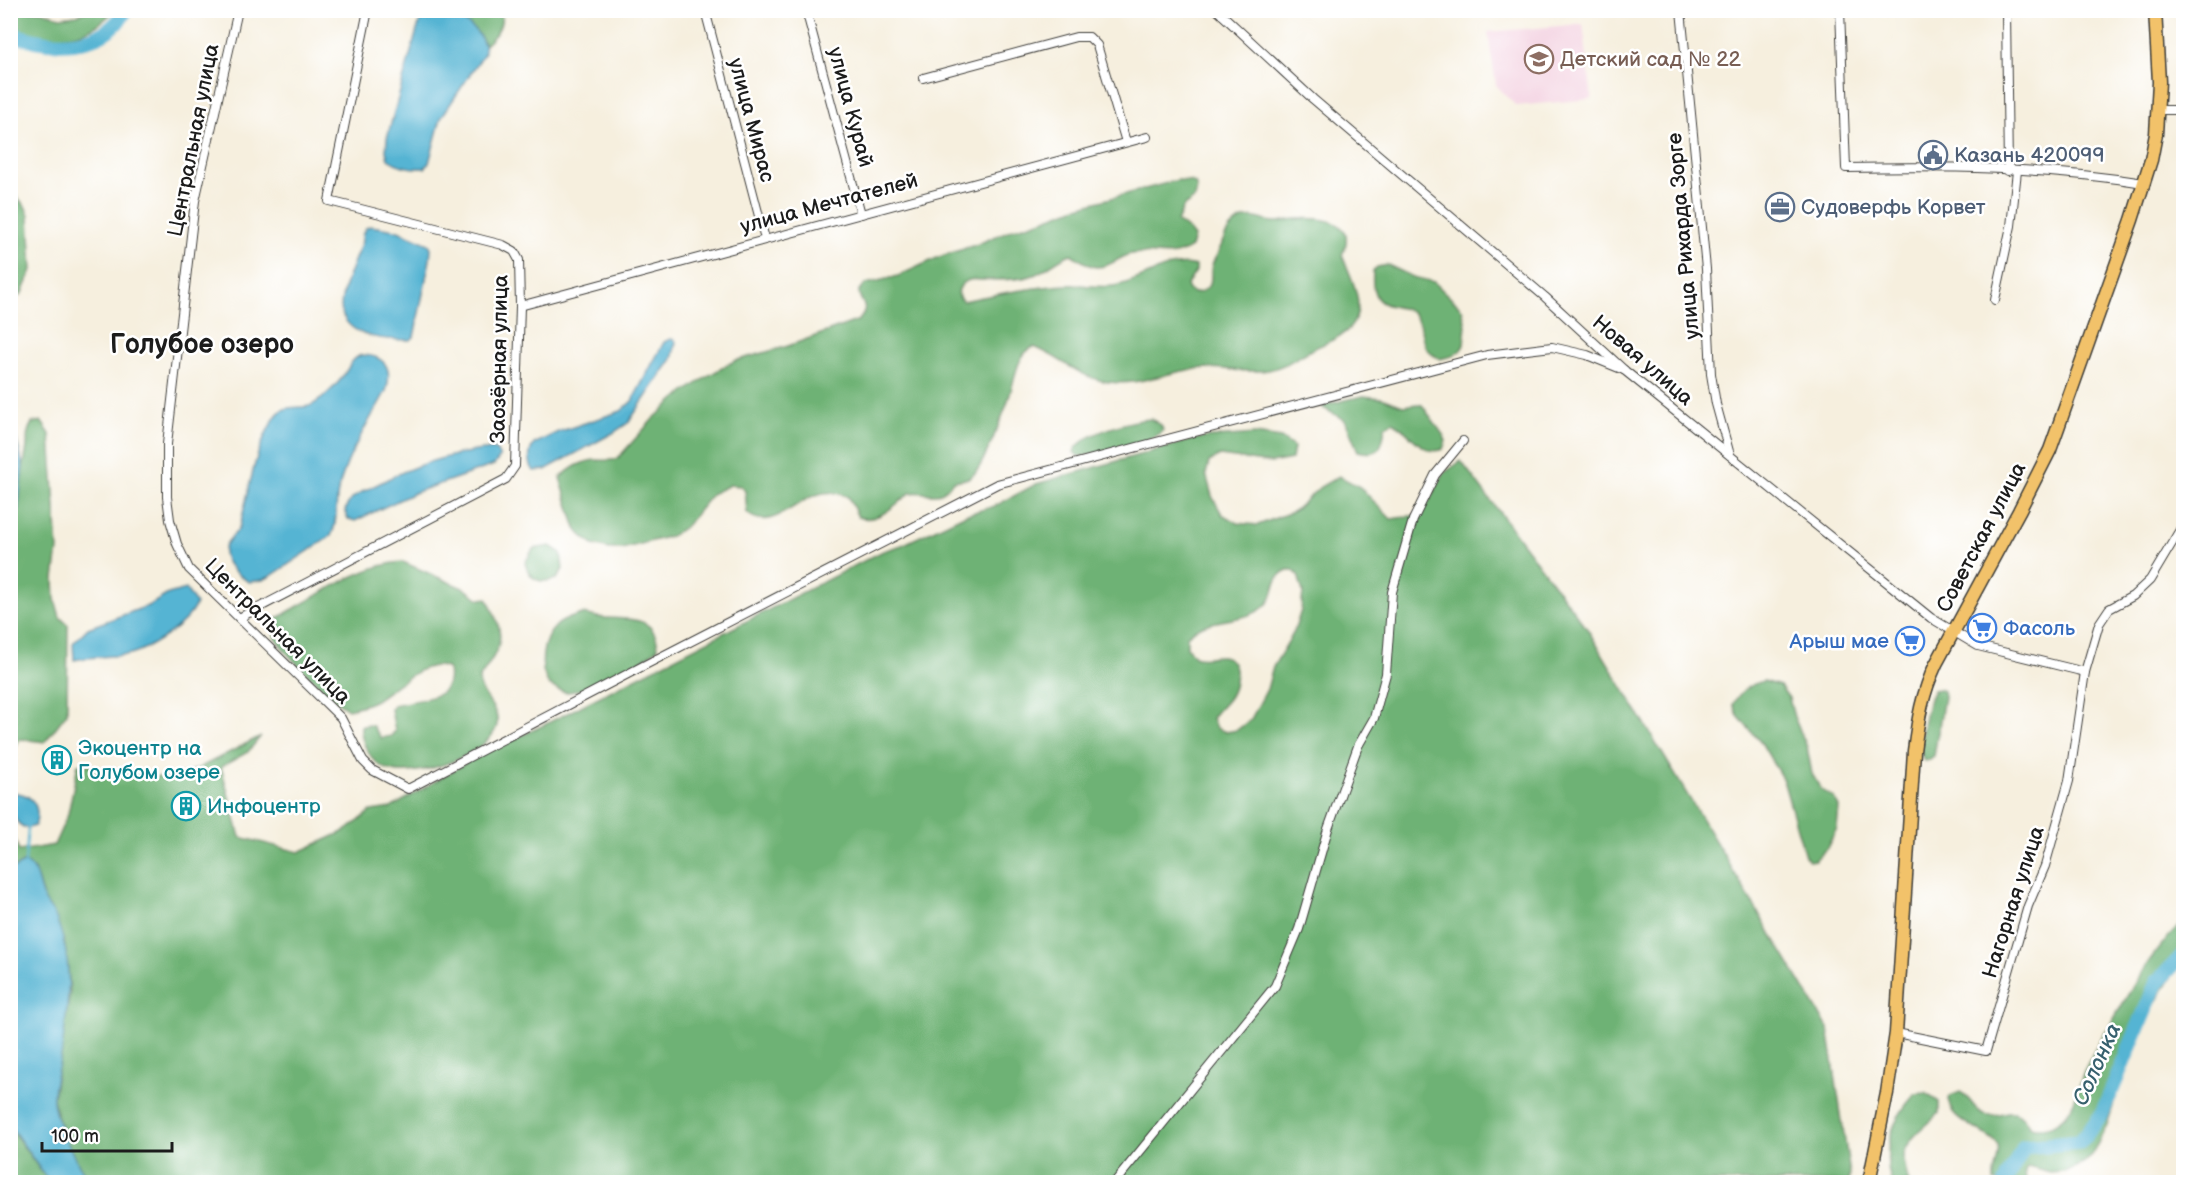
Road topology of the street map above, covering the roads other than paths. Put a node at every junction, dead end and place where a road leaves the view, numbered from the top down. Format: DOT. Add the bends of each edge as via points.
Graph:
graph roads {
  1 [pos="238,10"];
  2 [pos="368,10"];
  3 [pos="705,10"];
  4 [pos="806,10"];
  5 [pos="1217,10"];
  6 [pos="1681,10"];
  7 [pos="1840,10"];
  8 [pos="2006,10"];
  9 [pos="2155,10"];
  10 [pos="923,78"];
  11 [pos="2158,110"];
  12 [pos="2184,110"];
  13 [pos="1148,137"];
  14 [pos="1126,142"];
  15 [pos="2012,171"];
  16 [pos="2144,183"];
  17 [pos="861,214"];
  18 [pos="765,239"];
  19 [pos="1995,300"];
  20 [pos="520,306"];
  21 [pos="1623,369"];
  22 [pos="1463,441"];
  23 [pos="1730,457"];
  24 [pos="2184,523"];
  25 [pos="239,618"];
  26 [pos="1953,630"];
  27 [pos="2085,672"];
  28 [pos="1896,1033"];
  29 [pos="1115,1182"];
  30 [pos="1869,1182"];
  1 -- 25 [label="street, Центральная улица" via="195,201 167,444 167,497 177,544 189,569"];
  2 -- 20 [label="street, Заозёрная улица" via="329,201 509,248 519,260"];
  3 -- 18 [label="street, улица Мирас"];
  4 -- 17 [label="street, улица Курай"];
  5 -- 21 [label="street, Новая улица" via="1312,99 1545,297"];
  6 -- 23 [label="street, улица Рихарда Зорге" via="1705,260 1711,375"];
  7 -- 15 [label="street" via="1845,168 1945,166"];
  8 -- 15 [label="street"];
  9 -- 11 [label="main road, Советская улица"];
  10 -- 14 [label="street" via="1089,37 1097,45"];
  11 -- 12 [label="street"];
  11 -- 16 [label="main road, Советская улица"];
  13 -- 14 [label="street, улица Мечтателей"];
  14 -- 17 [label="street, улица Мечтателей"];
  15 -- 16 [label="street" via="2096,175"];
  15 -- 19 [label="street" via="2011,226"];
  16 -- 26 [label="main road, Советская улица" via="2050,450"];
  17 -- 18 [label="street, улица Мечтателей"];
  18 -- 20 [label="street, улица Мечтателей"];
  20 -- 25 [label="street, Заозёрная улица" via="516,461 510,476"];
  21 -- 23 [label="street, Новая улица"];
  21 -- 25 [label="street, Центральная улица" via="1552,347 1487,355 997,484 408,789 363,761 341,718"];
  22 -- 29 [label="street" via="1435,476 1413,520 1392,592 1386,674 1374,718 1358,746 1328,829 1299,929 1275,986"];
  23 -- 26 [label="street, Новая улица" via="1931,618"];
  24 -- 27 [label="street" via="2150,580 2133,596 2109,609 2098,624"];
  26 -- 27 [label="street, Новая улица" via="1978,646"];
  26 -- 28 [label="main road, Советская улица" via="1924,689 1918,712"];
  27 -- 28 [label="street, Нагорная улица" via="2069,781 1986,1051"];
  28 -- 30 [label="main road, Советская улица"];
}
